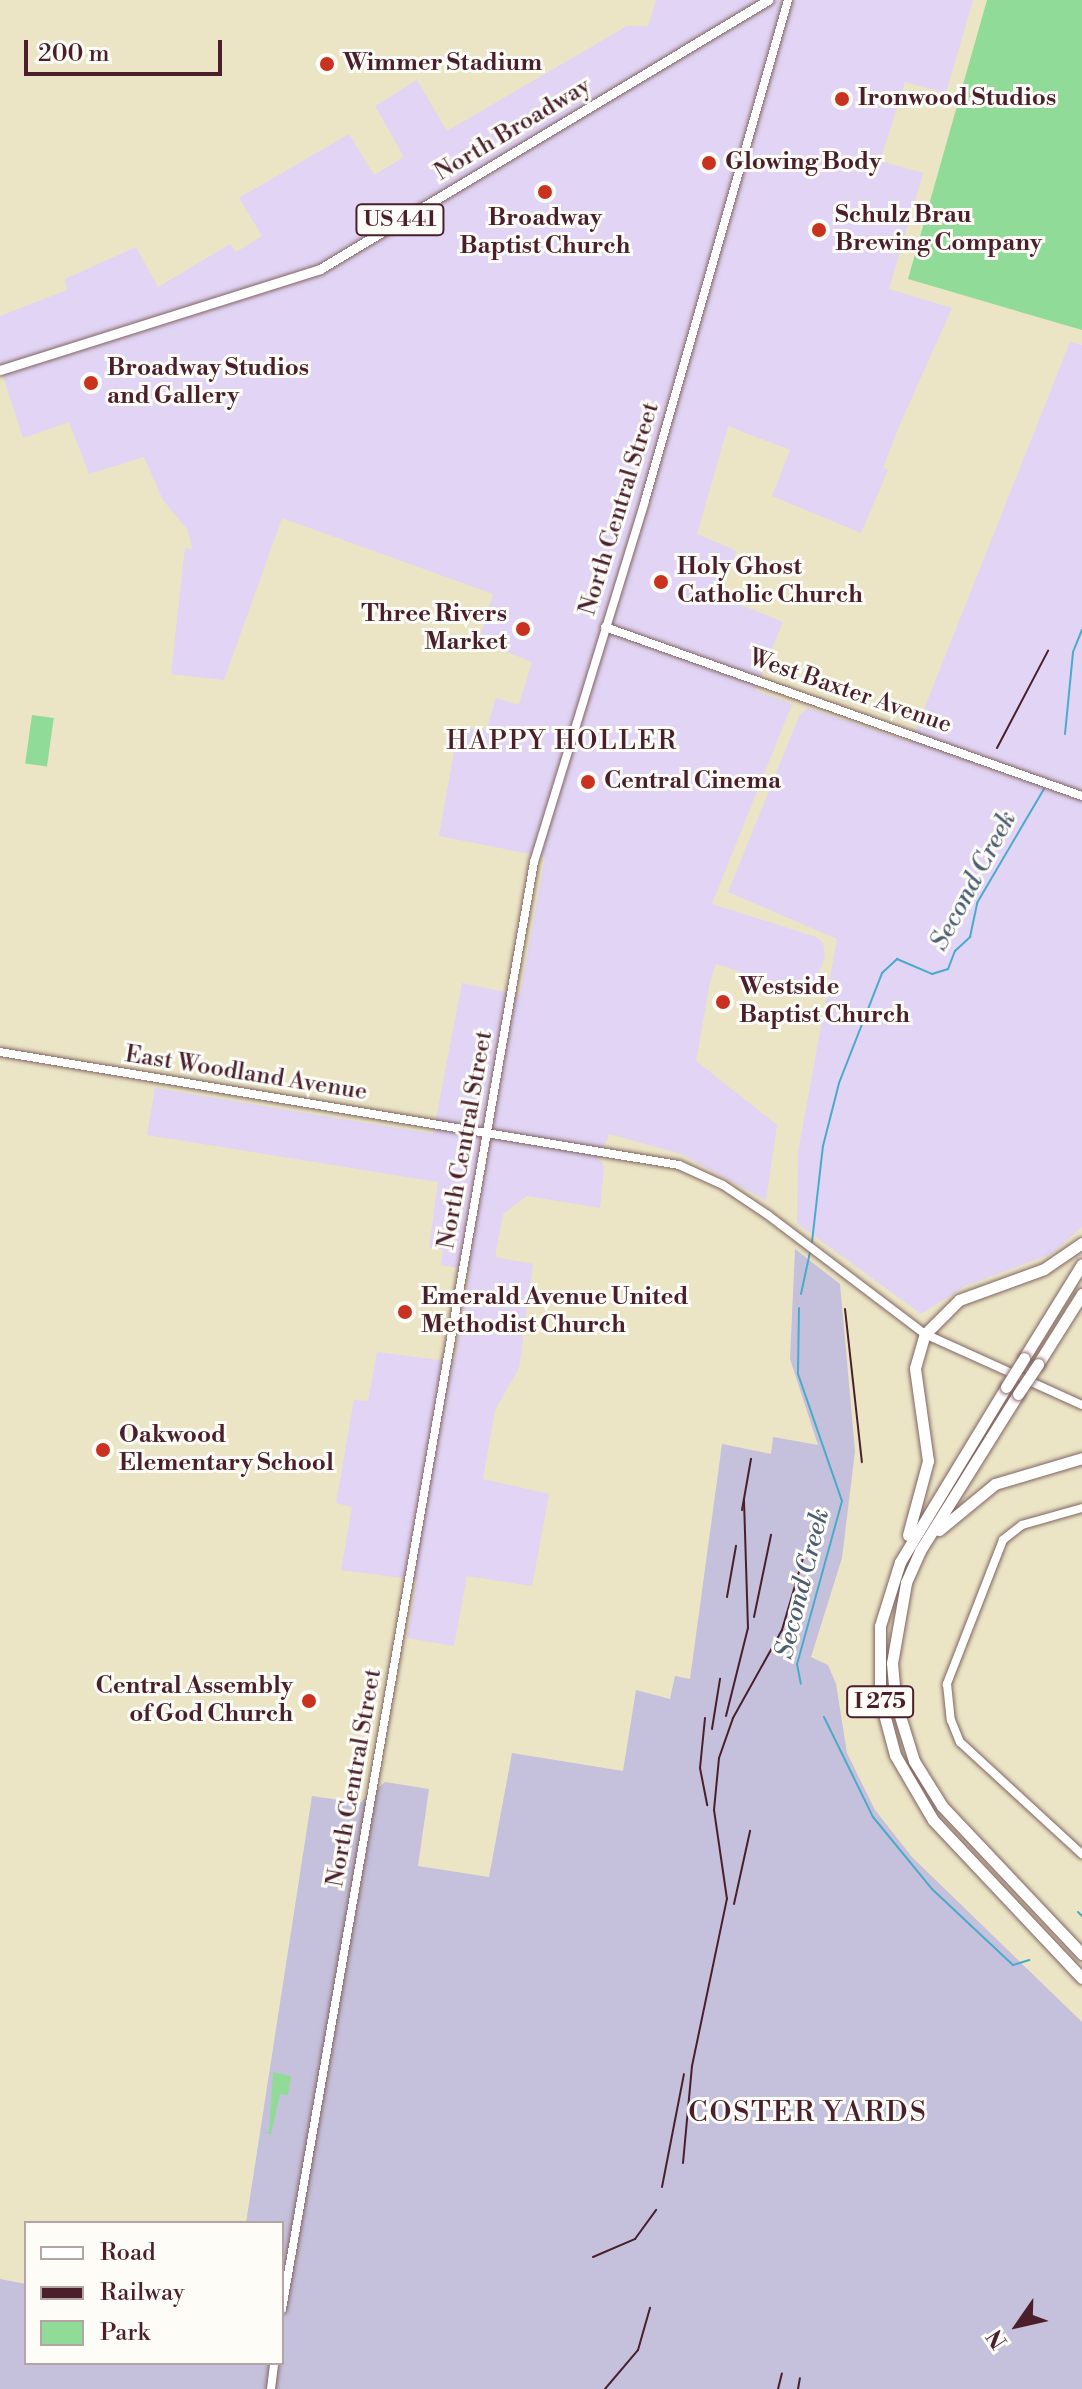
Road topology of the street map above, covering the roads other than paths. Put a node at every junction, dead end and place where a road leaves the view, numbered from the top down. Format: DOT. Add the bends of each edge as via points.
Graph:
graph roads {
  1 [pos="768,0"];
  2 [pos="788,0"];
  3 [pos="0,370"];
  4 [pos="605,627"];
  5 [pos="1082,796"];
  6 [pos="0,1052"];
  7 [pos="487,1131"];
  8 [pos="1082,1243"];
  9 [pos="1082,1264"];
  10 [pos="1082,1294"];
  11 [pos="925,1334"];
  12 [pos="1082,1405"];
  13 [pos="1082,1458"];
  14 [pos="1082,1508"];
  15 [pos="920,1551"];
  16 [pos="900,1562"];
  17 [pos="1082,1854"];
  18 [pos="1082,1954"];
  19 [pos="1082,1978"];
  20 [pos="284,2298"];
  21 [pos="274,2365"];
  22 [pos="271,2389"];
  1 -- 3 [label="main road, North Broadway / US 441" via="320,269"];
  2 -- 4 [label="main road, North Central Street"];
  4 -- 5 [label="main road, West Baxter Avenue"];
  4 -- 7 [label="main road, North Central Street" via="534,862"];
  6 -- 7 [label="main road, East Woodland Avenue"];
  7 -- 11 [label="main road, East Woodland Avenue" via="679,1165 723,1185"];
  7 -- 20 [label="main road, North Central Street"];
  8 -- 11 [label="highway" via="1044,1269 959,1300"];
  9 -- 16 [label="highway, I 275, bridge"];
  10 -- 15 [label="highway, I 275, bridge"];
  11 -- 12 [label="main road, East Woodland Avenue"];
  11 -- 16 [label="highway" via="915,1368 928,1461"];
  13 -- 15 [label="highway" via="995,1484 972,1498"];
  14 -- 17 [label="main road" via="1022,1525 1003,1540 950,1664 947,1702 960,1742"];
  15 -- 18 [label="highway, I 275" via="903,1597 892,1663 899,1721 914,1761 959,1829"];
  16 -- 19 [label="highway, I 275" via="886,1598 877,1661 880,1699 895,1755 918,1800 955,1848"];
  21 -- 22 [label="main road"];
}
